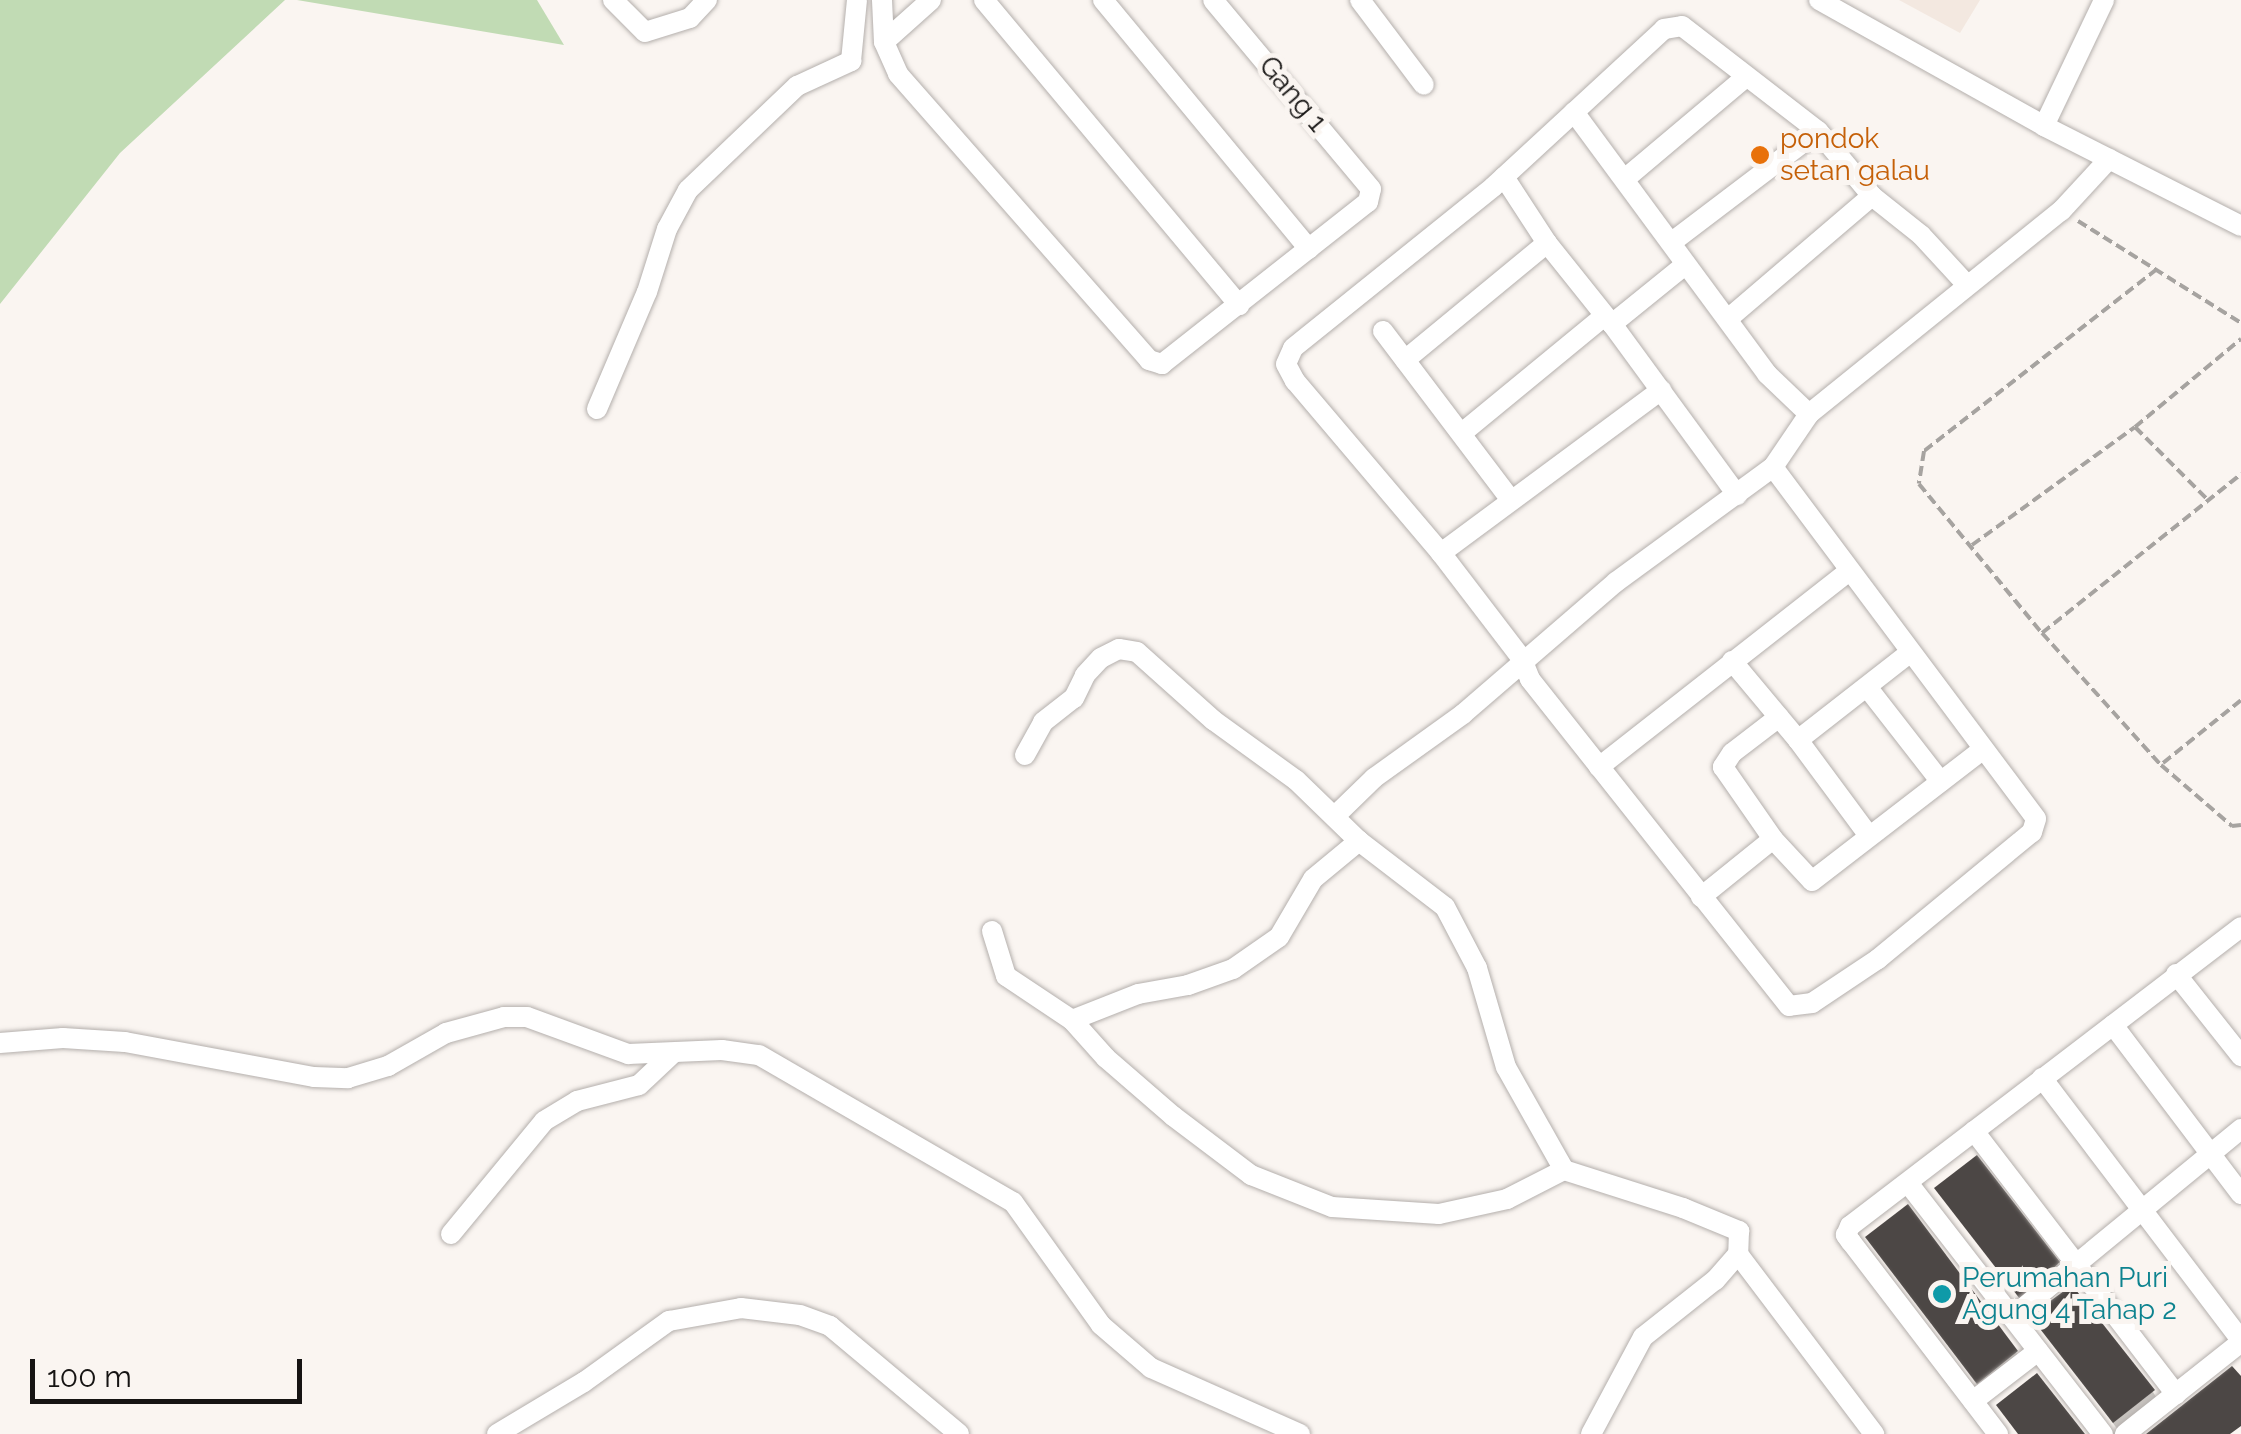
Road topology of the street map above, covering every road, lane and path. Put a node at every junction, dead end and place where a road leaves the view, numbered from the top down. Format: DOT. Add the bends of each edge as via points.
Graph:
graph roads {
  1 [pos="613,0"];
  2 [pos="707,0"];
  3 [pos="857,0"];
  4 [pos="882,0"];
  5 [pos="931,0"];
  6 [pos="984,0"];
  7 [pos="1103,0"];
  8 [pos="1214,0"];
  9 [pos="1360,0"];
  10 [pos="1819,0"];
  11 [pos="2104,0"];
  12 [pos="884,42"];
  13 [pos="1746,77"];
  14 [pos="1424,84"];
  15 [pos="1574,112"];
  16 [pos="2044,126"];
  17 [pos="1818,132"];
  18 [pos="2109,159"];
  19 [pos="1504,177"];
  20 [pos="1626,178"];
  21 [pos="1872,196"];
  22 [pos="2061,211"];
  23 [pos="2241,226"];
  24 [pos="1672,242"];
  25 [pos="1547,243"];
  26 [pos="1309,249"];
  27 [pos="1686,264"];
  28 [pos="2157,269"];
  29 [pos="1966,284"];
  30 [pos="1239,304"];
  31 [pos="1729,318"];
  32 [pos="1608,320"];
  33 [pos="2241,323"];
  34 [pos="1383,331"];
  35 [pos="2241,339"];
  36 [pos="1405,360"];
  37 [pos="1661,390"];
  38 [pos="597,409"];
  39 [pos="1808,414"];
  40 [pos="2135,427"];
  41 [pos="1462,433"];
  42 [pos="1773,467"];
  43 [pos="2241,474"];
  44 [pos="1736,495"];
  45 [pos="1512,500"];
  46 [pos="2208,500"];
  47 [pos="1972,545"];
  48 [pos="1441,554"];
  49 [pos="1848,572"];
  50 [pos="2042,633"];
  51 [pos="1908,654"];
  52 [pos="1522,660"];
  53 [pos="1732,661"];
  54 [pos="1868,688"];
  55 [pos="2241,700"];
  56 [pos="1779,717"];
  57 [pos="1798,740"];
  58 [pos="1981,750"];
  59 [pos="1025,755"];
  60 [pos="2161,764"];
  61 [pos="1599,767"];
  62 [pos="1941,782"];
  63 [pos="1336,815"];
  64 [pos="2241,825"];
  65 [pos="1869,836"];
  66 [pos="1773,839"];
  67 [pos="1359,841"];
  68 [pos="1701,896"];
  69 [pos="2241,926"];
  70 [pos="992,931"];
  71 [pos="2176,974"];
  72 [pos="1072,1020"];
  73 [pos="2113,1024"];
  74 [pos="0,1043"];
  75 [pos="672,1054"];
  76 [pos="2241,1056"];
  77 [pos="2042,1078"];
  78 [pos="2241,1129"];
  79 [pos="1974,1132"];
  80 [pos="2210,1154"];
  81 [pos="1564,1170"];
  82 [pos="1908,1184"];
  83 [pos="2241,1194"];
  84 [pos="2142,1210"];
  85 [pos="450,1234"];
  86 [pos="1738,1254"];
  87 [pos="2078,1266"];
  88 [pos="2012,1316"];
  89 [pos="2241,1341"];
  90 [pos="2038,1352"];
  91 [pos="2176,1394"];
  92 [pos="1973,1402"];
  93 [pos="497,1434"];
  94 [pos="958,1434"];
  95 [pos="1300,1434"];
  96 [pos="1592,1434"];
  97 [pos="1874,1434"];
  98 [pos="1998,1434"];
  99 [pos="2103,1434"];
  100 [pos="2125,1434"];
  1 -- 2 [label="street" via="645,32 690,18"];
  3 -- 38 [label="street" via="851,61 797,86 688,190"];
  4 -- 12 [label="street"];
  5 -- 12 [label="street"];
  6 -- 30 [label="street"];
  7 -- 26 [label="street"];
  8 -- 26 [label="street, Gang 1" via="1371,189 1368,202"];
  9 -- 14 [label="street"];
  10 -- 16 [label="street"];
  11 -- 16 [label="street"];
  12 -- 30 [label="street" via="898,74 1150,360 1162,364"];
  13 -- 15 [label="street" via="1682,26 1664,29"];
  13 -- 17 [label="street"];
  13 -- 20 [label="street"];
  15 -- 19 [label="street"];
  15 -- 20 [label="street"];
  16 -- 18 [label="street"];
  17 -- 21 [label="street"];
  17 -- 24 [label="street"];
  18 -- 22 [label="street"];
  18 -- 23 [label="street"];
  19 -- 25 [label="street"];
  19 -- 48 [label="street" via="1292,348 1286,364"];
  20 -- 24 [label="street"];
  21 -- 29 [label="street" via="1921,235"];
  21 -- 31 [label="street"];
  22 -- 28 [label="path"];
  22 -- 29 [label="street"];
  24 -- 27 [label="street"];
  25 -- 32 [label="street"];
  25 -- 36 [label="street"];
  26 -- 30 [label="street"];
  27 -- 31 [label="street"];
  27 -- 32 [label="street"];
  28 -- 33 [label="path"];
  28 -- 47 [label="path" via="1924,451 1919,484"];
  29 -- 39 [label="street"];
  31 -- 39 [label="street" via="1767,374"];
  32 -- 37 [label="street"];
  32 -- 41 [label="street"];
  34 -- 36 [label="street"];
  35 -- 40 [label="path"];
  36 -- 41 [label="street"];
  37 -- 44 [label="street"];
  37 -- 45 [label="street"];
  39 -- 42 [label="street"];
  40 -- 46 [label="path"];
  40 -- 47 [label="path"];
  41 -- 45 [label="street"];
  42 -- 44 [label="street"];
  42 -- 49 [label="street"];
  43 -- 46 [label="path"];
  44 -- 52 [label="street"];
  45 -- 48 [label="street"];
  46 -- 50 [label="path"];
  47 -- 50 [label="path"];
  48 -- 52 [label="street"];
  49 -- 51 [label="street"];
  49 -- 53 [label="street"];
  50 -- 60 [label="path"];
  51 -- 54 [label="street"];
  51 -- 58 [label="street"];
  52 -- 61 [label="street"];
  52 -- 63 [label="street"];
  53 -- 56 [label="street"];
  53 -- 61 [label="street"];
  54 -- 57 [label="street"];
  54 -- 62 [label="street"];
  55 -- 60 [label="path"];
  56 -- 57 [label="street"];
  56 -- 66 [label="street" via="1723,767"];
  57 -- 65 [label="street"];
  58 -- 62 [label="street"];
  58 -- 68 [label="street" via="2034,812 2032,832 1878,959 1812,1003 1789,1006"];
  59 -- 63 [label="street" via="1043,722 1074,698 1100,658 1119,649 1137,652"];
  60 -- 64 [label="path" via="2232,826"];
  61 -- 68 [label="street"];
  62 -- 65 [label="street"];
  63 -- 67 [label="street"];
  65 -- 66 [label="street" via="1812,881"];
  66 -- 68 [label="street"];
  67 -- 72 [label="street" via="1313,879 1279,937 1233,968"];
  67 -- 81 [label="street" via="1446,907 1478,968 1506,1067"];
  69 -- 71 [label="street"];
  70 -- 72 [label="street" via="1006,976"];
  71 -- 73 [label="street"];
  71 -- 76 [label="street"];
  72 -- 81 [label="street" via="1106,1058 1251,1175 1332,1207 1439,1214 1508,1199"];
  73 -- 77 [label="street"];
  73 -- 80 [label="street"];
  74 -- 75 [label="street" via="125,1042 348,1078 388,1066 446,1033 504,1016 527,1017 628,1054"];
  75 -- 85 [label="street" via="639,1086 577,1100 544,1122"];
  75 -- 95 [label="street" via="758,1055 1004,1195 1125,1350 1179,1384"];
  77 -- 79 [label="street"];
  77 -- 84 [label="street"];
  78 -- 80 [label="street"];
  79 -- 82 [label="street"];
  79 -- 87 [label="street"];
  80 -- 83 [label="street"];
  80 -- 84 [label="street"];
  81 -- 86 [label="street" via="1739,1231"];
  82 -- 88 [label="street"];
  82 -- 92 [label="street" via="1846,1234"];
  84 -- 87 [label="street"];
  84 -- 89 [label="street"];
  86 -- 96 [label="street" via="1642,1338"];
  86 -- 97 [label="street"];
  87 -- 88 [label="street"];
  87 -- 91 [label="street"];
  88 -- 90 [label="street"];
  89 -- 91 [label="street"];
  90 -- 92 [label="street"];
  90 -- 99 [label="street"];
  91 -- 100 [label="street"];
  92 -- 98 [label="street"];
  93 -- 94 [label="street" via="669,1321 741,1308 830,1326"];
}
